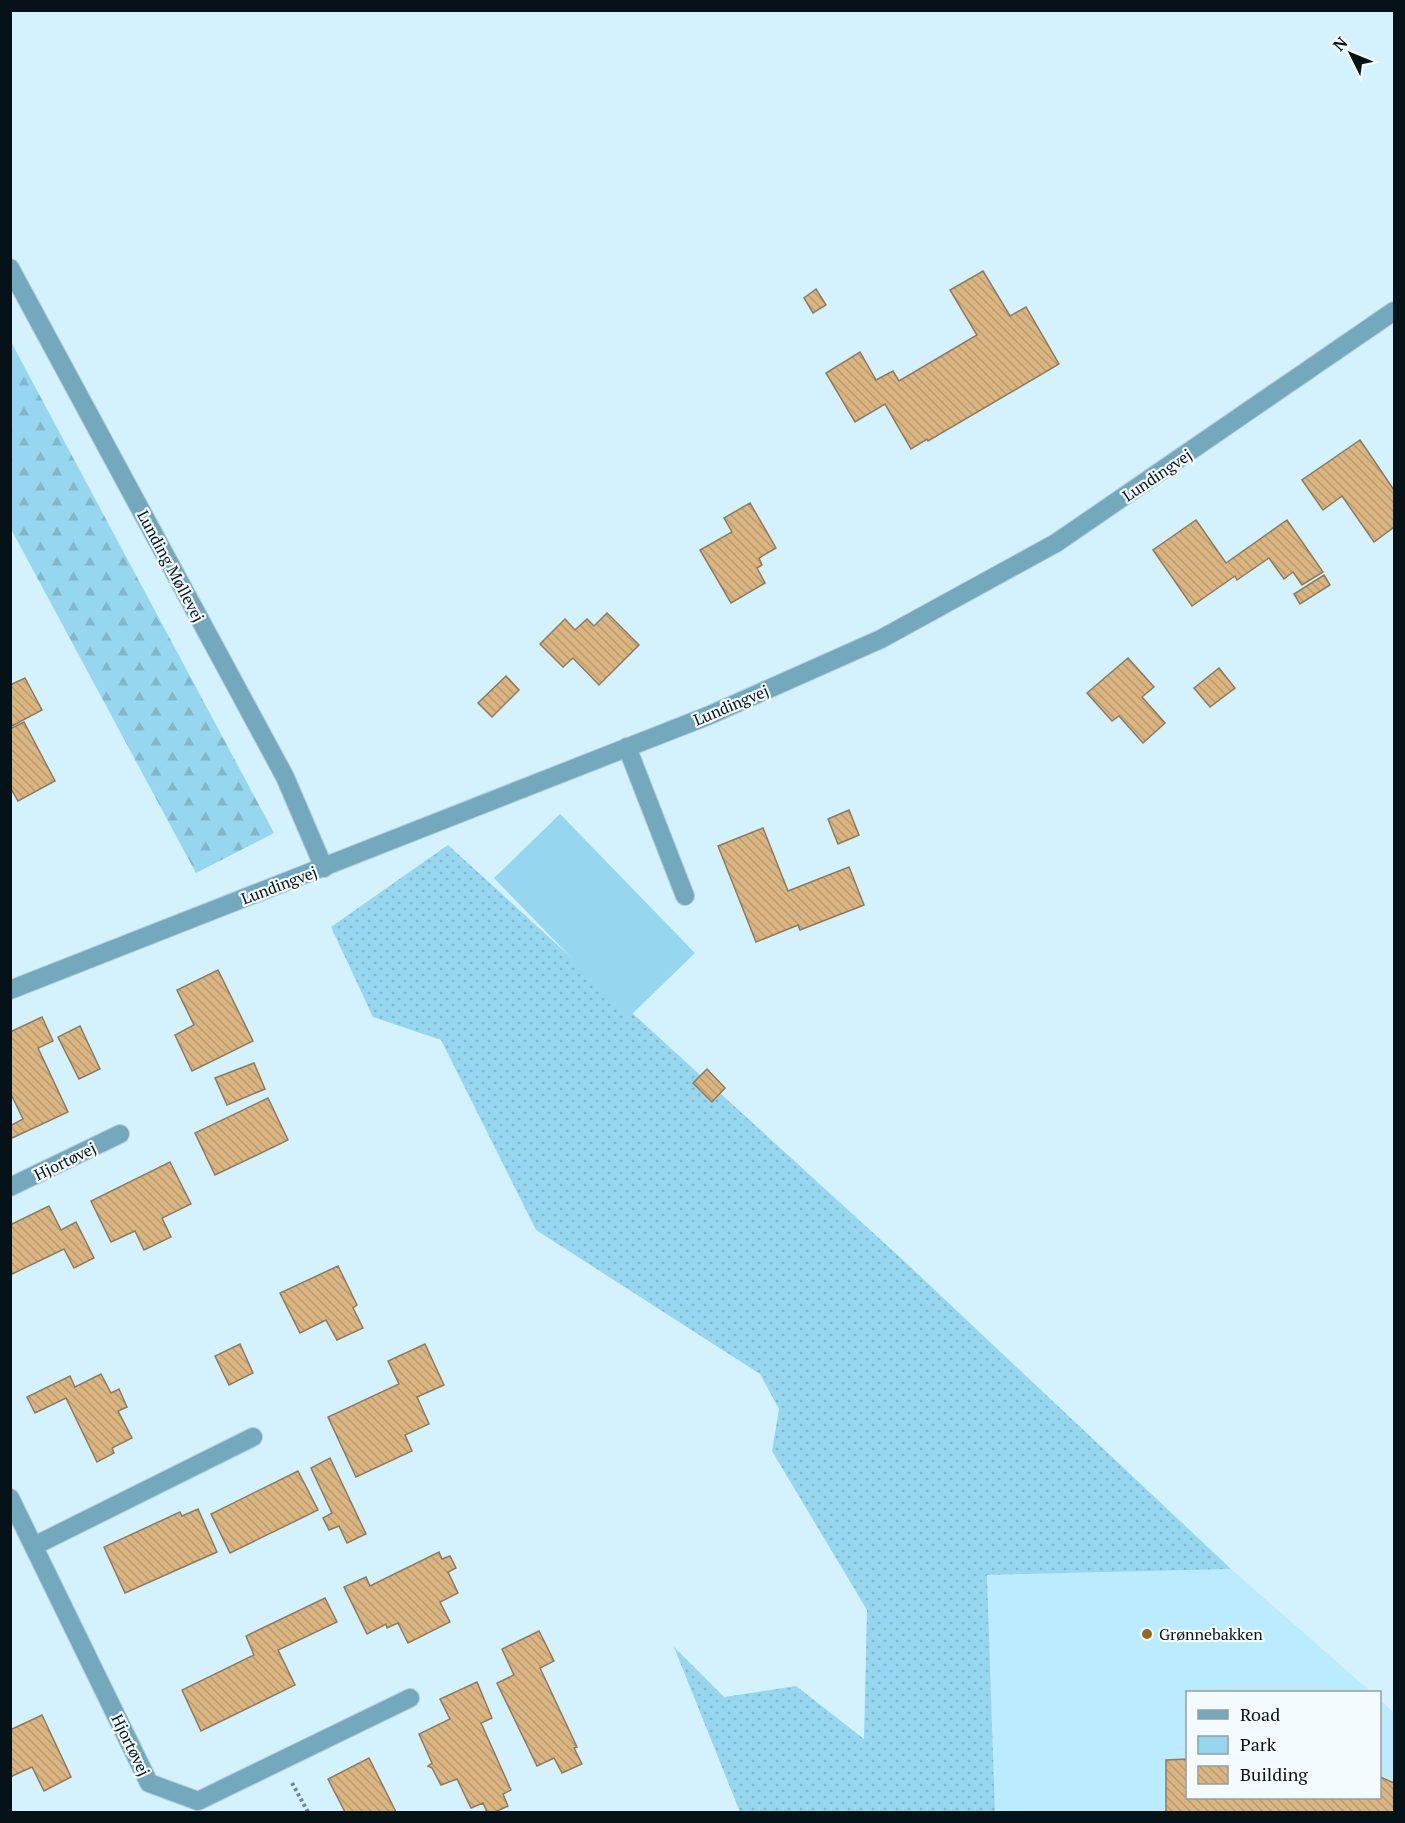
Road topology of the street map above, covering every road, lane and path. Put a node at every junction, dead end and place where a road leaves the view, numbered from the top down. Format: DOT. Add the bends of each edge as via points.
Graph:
graph roads {
  1 [pos="10,268"];
  2 [pos="1395,311"];
  3 [pos="627,747"];
  4 [pos="324,868"];
  5 [pos="685,896"];
  6 [pos="10,990"];
  7 [pos="120,1134"];
  8 [pos="10,1187"];
  9 [pos="253,1437"];
  10 [pos="10,1498"];
  11 [pos="34,1546"];
  12 [pos="410,1698"];
  13 [pos="281,1761"];
  14 [pos="308,1812"];
  1 -- 4 [label="street, Lunding Møllevej" via="285,777"];
  2 -- 3 [label="street, Lundingvej" via="1056,543 881,639 734,705"];
  3 -- 4 [label="street, Lundingvej"];
  3 -- 5 [label="street"];
  4 -- 6 [label="street, Lundingvej"];
  7 -- 8 [label="street, Hjortøvej"];
  9 -- 11 [label="street"];
  10 -- 11 [label="street, Hjortøvej"];
  11 -- 13 [label="street, Hjortøvej" via="149,1783 198,1801"];
  12 -- 13 [label="street, Hjortøvej"];
  13 -- 14 [label="path"];
}
